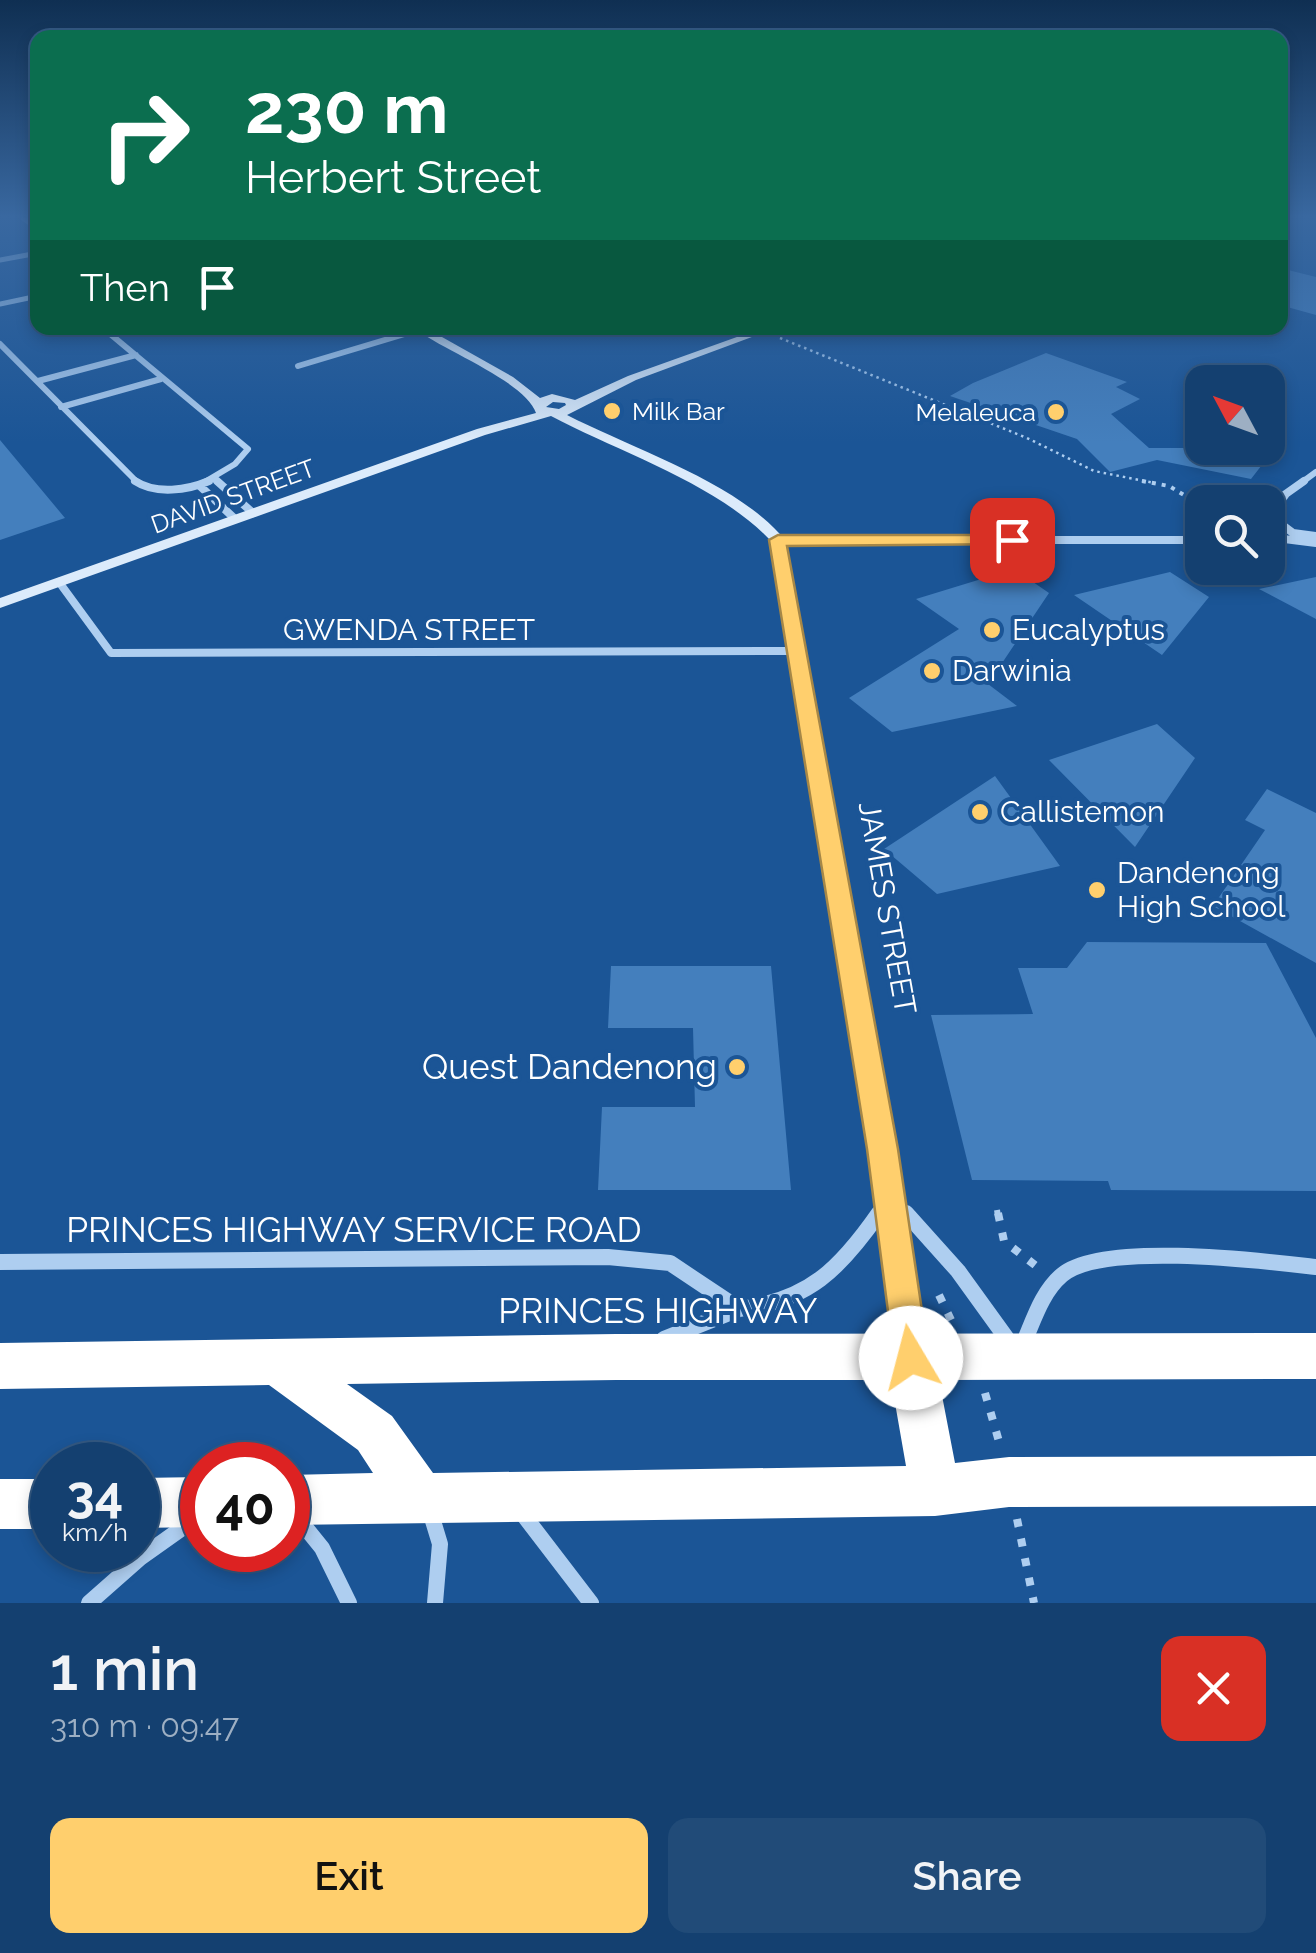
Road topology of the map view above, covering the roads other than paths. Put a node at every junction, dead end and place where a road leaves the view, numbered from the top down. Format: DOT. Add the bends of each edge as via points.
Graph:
graph roads {
  1 [pos="30,298"];
  2 [pos="0,304"];
  3 [pos="112,335"];
  4 [pos="398,335"];
  5 [pos="432,335"];
  6 [pos="765,335"];
  7 [pos="0,344"];
  8 [pos="136,356"];
  9 [pos="298,366"];
  10 [pos="160,379"];
  11 [pos="509,379"];
  12 [pos="38,381"];
  13 [pos="566,402"];
  14 [pos="61,406"];
  15 [pos="545,408"];
  16 [pos="607,436"];
  17 [pos="1316,472"];
  18 [pos="216,480"];
  19 [pos="200,486"];
  20 [pos="1286,494"];
  21 [pos="252,513"];
  22 [pos="235,520"];
  23 [pos="1291,532"];
  24 [pos="1285,534"];
  25 [pos="1316,536"];
  26 [pos="778,540"];
  27 [pos="1185,540"];
  28 [pos="1285,540"];
  29 [pos="1316,544"];
  30 [pos="59,582"];
  31 [pos="0,603"];
  32 [pos="796,651"];
  33 [pos="890,1198"];
  34 [pos="0,1262"];
  35 [pos="1316,1267"];
  36 [pos="739,1310"];
  37 [pos="1316,1356"];
  38 [pos="616,1357"];
  39 [pos="1018,1357"];
  40 [pos="911,1358"];
  41 [pos="277,1363"];
  42 [pos="0,1366"];
  43 [pos="1316,1481"];
  44 [pos="935,1491"];
  45 [pos="510,1497"];
  46 [pos="420,1498"];
  47 [pos="310,1502"];
  48 [pos="0,1504"];
  49 [pos="30,1504"];
  50 [pos="180,1530"];
  51 [pos="310,1532"];
  52 [pos="89,1603"];
  53 [pos="349,1603"];
  54 [pos="435,1603"];
  55 [pos="592,1603"];
  1 -- 2 [label="street"];
  3 -- 8 [label="street"];
  4 -- 9 [label="street"];
  5 -- 11 [label="street"];
  6 -- 13 [label="street"];
  7 -- 12 [label="street"];
  8 -- 10 [label="street"];
  8 -- 12 [label="street"];
  10 -- 14 [label="street"];
  10 -- 18 [label="street" via="248,450"];
  11 -- 13 [label="street"];
  11 -- 15 [label="street"];
  12 -- 14 [label="street"];
  13 -- 15 [label="street, DAVID STREET"];
  13 -- 16 [label="street"];
  14 -- 19 [label="street" via="140,485"];
  15 -- 16 [label="street"];
  15 -- 21 [label="street, DAVID STREET"];
  16 -- 26 [label="street" via="770,528"];
  17 -- 20 [label="street"];
  18 -- 19 [label="street"];
  18 -- 21 [label="street"];
  19 -- 22 [label="street"];
  20 -- 23 [label="street" via="1275,516"];
  21 -- 22 [label="street, DAVID STREET"];
  22 -- 30 [label="street, DAVID STREET"];
  23 -- 24 [label="street"];
  23 -- 25 [label="street"];
  26 -- 27 [label="street"];
  26 -- 32 [label="street, JAMES STREET"];
  28 -- 29 [label="street"];
  30 -- 31 [label="street, DAVID STREET"];
  30 -- 32 [label="street, GWENDA STREET" via="112,653"];
  32 -- 33 [label="street, JAMES STREET"];
  33 -- 36 [label="street" via="831,1272 786,1300"];
  33 -- 39 [label="street" via="988,1307"];
  33 -- 40 [label="street, JAMES STREET"];
  34 -- 36 [label="street, PRINCES HIGHWAY SERVICE ROAD" via="608,1257 670,1263"];
  35 -- 39 [label="street" via="1255,1259 1096,1258 1066,1272 1044,1298"];
  36 -- 38 [label="street"];
  37 -- 39 [label="highway, PRINCES HIGHWAY"];
  38 -- 40 [label="highway, PRINCES HIGHWAY"];
  38 -- 41 [label="highway, PRINCES HIGHWAY"];
  39 -- 40 [label="highway, PRINCES HIGHWAY"];
  40 -- 44 [label="highway, JAMES STREET"];
  41 -- 42 [label="highway, PRINCES HIGHWAY"];
  41 -- 46 [label="highway" via="374,1433"];
  43 -- 44 [label="highway" via="1009,1482"];
  44 -- 45 [label="highway"];
  45 -- 46 [label="highway"];
  45 -- 55 [label="street"];
  46 -- 47 [label="highway"];
  46 -- 54 [label="street" via="440,1544"];
  48 -- 49 [label="highway"];
  50 -- 52 [label="street"];
  51 -- 53 [label="street"];
}
